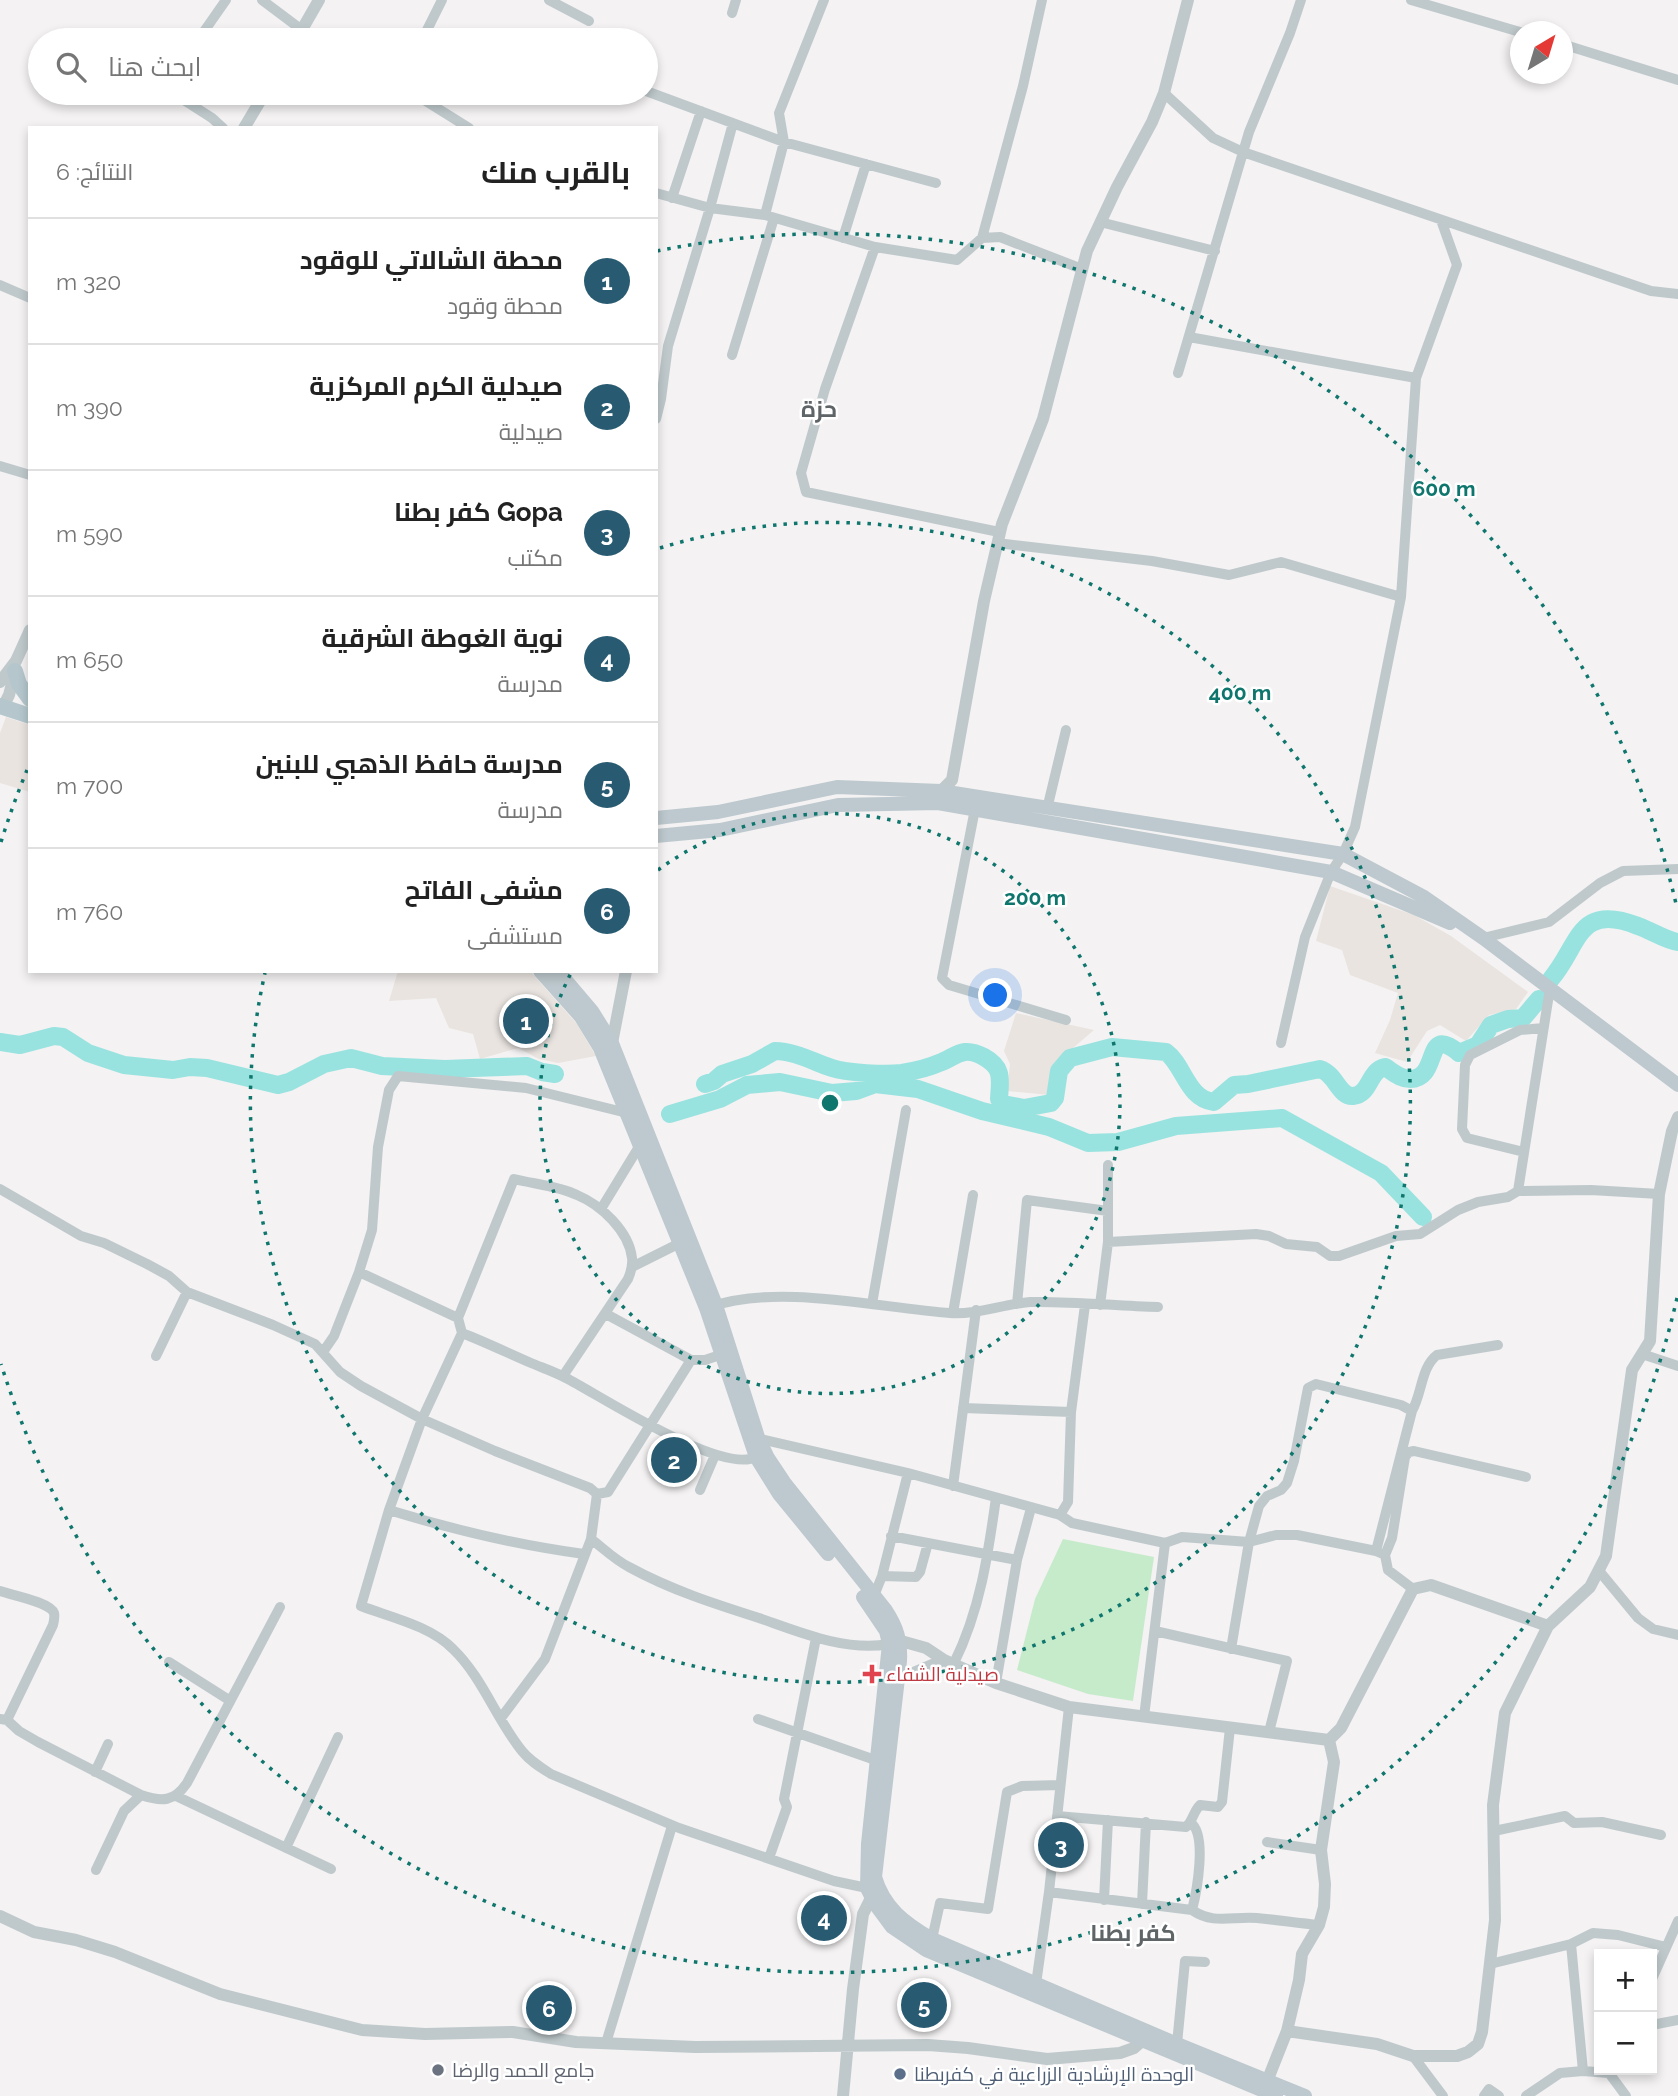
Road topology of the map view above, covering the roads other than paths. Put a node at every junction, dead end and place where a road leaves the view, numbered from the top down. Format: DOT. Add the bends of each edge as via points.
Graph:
graph roads {
  1 [pos="226,0"];
  2 [pos="262,0"];
  3 [pos="320,0"];
  4 [pos="442,0"];
  5 [pos="549,0"];
  6 [pos="736,0"];
  7 [pos="824,0"];
  8 [pos="1042,0"];
  9 [pos="1188,0"];
  10 [pos="1301,0"];
  11 [pos="1411,0"];
  12 [pos="732,13"];
  13 [pos="589,20"];
  14 [pos="206,28"];
  15 [pos="292,28"];
  16 [pos="303,28"];
  17 [pos="428,28"];
  18 [pos="1510,29"];
  19 [pos="1573,47"];
  20 [pos="1678,80"];
  21 [pos="1164,93"];
  22 [pos="658,95"];
  23 [pos="192,105"];
  24 [pos="258,105"];
  25 [pos="433,105"];
  26 [pos="701,111"];
  27 [pos="733,123"];
  28 [pos="221,126"];
  29 [pos="245,126"];
  30 [pos="466,126"];
  31 [pos="784,142"];
  32 [pos="1243,152"];
  33 [pos="866,164"];
  34 [pos="936,183"];
  35 [pos="658,194"];
  36 [pos="672,198"];
  37 [pos="710,208"];
  38 [pos="769,216"];
  39 [pos="1441,219"];
  40 [pos="1100,222"];
  41 [pos="844,238"];
  42 [pos="982,239"];
  43 [pos="875,247"];
  44 [pos="1215,251"];
  45 [pos="1082,269"];
  46 [pos="0,285"];
  47 [pos="1678,294"];
  48 [pos="28,297"];
  49 [pos="1189,337"];
  50 [pos="732,355"];
  51 [pos="1178,373"];
  52 [pos="1416,377"];
  53 [pos="658,412"];
  54 [pos="0,466"];
  55 [pos="28,474"];
  56 [pos="998,538"];
  57 [pos="1401,597"];
  58 [pos="28,635"];
  59 [pos="15,666"];
  60 [pos="0,682"];
  61 [pos="28,698"];
  62 [pos="28,701"];
  63 [pos="2,706"];
  64 [pos="28,715"];
  65 [pos="1066,730"];
  66 [pos="952,780"];
  67 [pos="940,797"];
  68 [pos="958,801"];
  69 [pos="1047,808"];
  70 [pos="975,809"];
  71 [pos="658,818"];
  72 [pos="658,836"];
  73 [pos="1343,854"];
  74 [pos="1678,869"];
  75 [pos="1331,872"];
  76 [pos="1483,938"];
  77 [pos="542,973"];
  78 [pos="560,973"];
  79 [pos="626,973"];
  80 [pos="1550,988"];
  81 [pos="1066,1020"];
  82 [pos="1544,1028"];
  83 [pos="611,1043"];
  84 [pos="1281,1043"];
  85 [pos="1678,1085"];
  86 [pos="906,1110"];
  87 [pos="627,1113"];
  88 [pos="1678,1117"];
  89 [pos="640,1145"];
  90 [pos="1524,1152"];
  91 [pos="1108,1165"];
  92 [pos="0,1189"];
  93 [pos="1518,1191"];
  94 [pos="1659,1194"];
  95 [pos="973,1195"];
  96 [pos="601,1209"];
  97 [pos="1108,1211"];
  98 [pos="1108,1242"];
  99 [pos="680,1243"];
  100 [pos="632,1267"];
  101 [pos="359,1272"];
  102 [pos="187,1292"];
  103 [pos="873,1304"];
  104 [pos="1017,1304"];
  105 [pos="1085,1305"];
  106 [pos="1100,1305"];
  107 [pos="711,1306"];
  108 [pos="1158,1307"];
  109 [pos="976,1310"];
  110 [pos="953,1313"];
  111 [pos="606,1314"];
  112 [pos="458,1318"];
  113 [pos="462,1334"];
  114 [pos="1498,1345"];
  115 [pos="323,1352"];
  116 [pos="720,1354"];
  117 [pos="1642,1354"];
  118 [pos="156,1356"];
  119 [pos="691,1360"];
  120 [pos="1678,1366"];
  121 [pos="563,1376"];
  122 [pos="963,1408"];
  123 [pos="1412,1411"];
  124 [pos="1071,1412"];
  125 [pos="422,1419"];
  126 [pos="649,1425"];
  127 [pos="754,1439"];
  128 [pos="715,1455"];
  129 [pos="756,1457"];
  130 [pos="908,1474"];
  131 [pos="1526,1476"];
  132 [pos="953,1486"];
  133 [pos="700,1490"];
  134 [pos="597,1494"];
  135 [pos="996,1498"];
  136 [pos="1031,1508"];
  137 [pos="389,1510"];
  138 [pos="1060,1515"];
  139 [pos="891,1536"];
  140 [pos="590,1539"];
  141 [pos="1249,1542"];
  142 [pos="928,1543"];
  143 [pos="1165,1543"];
  144 [pos="1380,1553"];
  145 [pos="584,1554"];
  146 [pos="988,1555"];
  147 [pos="1017,1560"];
  148 [pos="1600,1572"];
  149 [pos="882,1576"];
  150 [pos="1413,1589"];
  151 [pos="0,1591"];
  152 [pos="874,1596"];
  153 [pos="279,1607"];
  154 [pos="1548,1626"];
  155 [pos="1154,1631"];
  156 [pos="1678,1635"];
  157 [pos="816,1637"];
  158 [pos="895,1643"];
  159 [pos="1231,1649"];
  160 [pos="949,1661"];
  161 [pos="169,1662"];
  162 [pos="897,1680"];
  163 [pos="996,1684"];
  164 [pos="229,1700"];
  165 [pos="1069,1707"];
  166 [pos="1144,1717"];
  167 [pos="501,1718"];
  168 [pos="758,1719"];
  169 [pos="4,1720"];
  170 [pos="1230,1728"];
  171 [pos="1269,1732"];
  172 [pos="796,1733"];
  173 [pos="338,1737"];
  174 [pos="1329,1740"];
  175 [pos="108,1744"];
  176 [pos="878,1761"];
  177 [pos="95,1772"];
  178 [pos="1060,1785"];
  179 [pos="141,1795"];
  180 [pos="176,1796"];
  181 [pos="1057,1816"];
  182 [pos="1108,1821"];
  183 [pos="1146,1822"];
  184 [pos="1191,1823"];
  185 [pos="673,1825"];
  186 [pos="1494,1831"];
  187 [pos="1661,1835"];
  188 [pos="1267,1842"];
  189 [pos="286,1848"];
  190 [pos="1321,1850"];
  191 [pos="769,1858"];
  192 [pos="331,1869"];
  193 [pos="96,1870"];
  194 [pos="1049,1892"];
  195 [pos="869,1893"];
  196 [pos="1104,1900"];
  197 [pos="1142,1904"];
  198 [pos="1192,1910"];
  199 [pos="0,1916"];
  200 [pos="1678,1921"];
  201 [pos="1319,1925"];
  202 [pos="932,1939"];
  203 [pos="1571,1944"];
  204 [pos="1666,1947"];
  205 [pos="1205,1962"];
  206 [pos="1490,1964"];
  207 [pos="1657,1968"];
  208 [pos="1036,1984"];
  209 [pos="1678,2020"];
  210 [pos="1657,2024"];
  211 [pos="1287,2031"];
  212 [pos="1142,2041"];
  213 [pos="606,2043"];
  214 [pos="1177,2044"];
  215 [pos="849,2045"];
  216 [pos="1413,2056"];
  217 [pos="1583,2071"];
  218 [pos="1594,2071"];
  219 [pos="1613,2075"];
  220 [pos="1267,2091"];
  221 [pos="843,2096"];
  222 [pos="1305,2096"];
  223 [pos="1443,2096"];
  224 [pos="1484,2096"];
  225 [pos="1499,2096"];
  226 [pos="1526,2096"];
  227 [pos="1626,2096"];
  1 -- 14 [label="street"];
  2 -- 15 [label="street"];
  3 -- 16 [label="street"];
  4 -- 17 [label="street"];
  5 -- 13 [label="street"];
  6 -- 12 [label="street"];
  7 -- 31 [label="street" via="779,113"];
  8 -- 42 [label="street"];
  9 -- 21 [label="street"];
  10 -- 32 [label="street"];
  11 -- 18 [label="street"];
  19 -- 20 [label="street"];
  21 -- 32 [label="street" via="1213,138"];
  21 -- 40 [label="street"];
  22 -- 26 [label="street"];
  23 -- 28 [label="street"];
  24 -- 29 [label="street"];
  25 -- 30 [label="street"];
  26 -- 27 [label="street"];
  26 -- 36 [label="street"];
  27 -- 31 [label="street"];
  27 -- 37 [label="street"];
  31 -- 33 [label="street"];
  31 -- 38 [label="street"];
  32 -- 39 [label="street"];
  32 -- 44 [label="street"];
  33 -- 34 [label="street"];
  33 -- 41 [label="street"];
  35 -- 36 [label="street"];
  36 -- 37 [label="street"];
  37 -- 38 [label="street"];
  37 -- 53 [label="street" via="667,346"];
  38 -- 41 [label="street"];
  38 -- 50 [label="street"];
  39 -- 47 [label="street" via="1651,291"];
  39 -- 52 [label="street" via="1457,265"];
  40 -- 44 [label="street"];
  40 -- 45 [label="street"];
  41 -- 43 [label="street"];
  42 -- 43 [label="street" via="957,260"];
  42 -- 45 [label="street" via="1000,237"];
  43 -- 56 [label="street" via="821,401 801,473 806,492"];
  44 -- 49 [label="street"];
  45 -- 56 [label="street" via="1043,419"];
  46 -- 48 [label="street"];
  49 -- 51 [label="street"];
  49 -- 52 [label="street"];
  52 -- 57 [label="street"];
  54 -- 55 [label="street"];
  56 -- 57 [label="street" via="1229,575 1281,562"];
  56 -- 66 [label="street"];
  57 -- 73 [label="street" via="1354,827"];
  58 -- 59 [label="street"];
  59 -- 60 [label="street"];
  59 -- 61 [label="main road"];
  59 -- 63 [label="street"];
  62 -- 63 [label="main road"];
  63 -- 64 [label="main road"];
  65 -- 69 [label="street"];
  66 -- 67 [label="street"];
  66 -- 68 [label="street"];
  67 -- 68 [label="main road"];
  67 -- 71 [label="main road" via="837,787 718,812"];
  67 -- 72 [label="main road" via="838,805 720,830"];
  68 -- 69 [label="main road"];
  68 -- 70 [label="main road"];
  69 -- 73 [label="main road"];
  70 -- 75 [label="main road"];
  70 -- 81 [label="street" via="942,978 949,985"];
  73 -- 75 [label="street"];
  73 -- 76 [label="main road" via="1424,897"];
  74 -- 76 [label="street" via="1623,871 1549,922"];
  75 -- 76 [label="main road"];
  75 -- 84 [label="street" via="1305,937"];
  76 -- 80 [label="main road"];
  77 -- 87 [label="main road" via="581,1017 600,1048"];
  78 -- 83 [label="main road"];
  79 -- 83 [label="street"];
  80 -- 82 [label="street"];
  80 -- 85 [label="main road"];
  82 -- 90 [label="street"];
  82 -- 90 [label="street" via="1520,1030 1470,1055 1465,1065 1462,1129 1467,1138"];
  83 -- 107 [label="main road"];
  86 -- 103 [label="street"];
  87 -- 89 [label="main road"];
  87 -- 101 [label="street" via="526,1088 398,1076 389,1090 374,1179 372,1230"];
  88 -- 94 [label="street"];
  89 -- 96 [label="street"];
  89 -- 99 [label="main road"];
  90 -- 93 [label="street"];
  91 -- 97 [label="street"];
  92 -- 102 [label="street" via="81,1236 169,1276"];
  93 -- 94 [label="street"];
  93 -- 98 [label="street" via="1508,1198 1458,1210 1420,1234 1396,1236 1339,1256 1256,1234"];
  94 -- 117 [label="street" via="1650,1341"];
  95 -- 110 [label="street"];
  96 -- 100 [label="street" via="624,1236"];
  96 -- 112 [label="street" via="575,1193 514,1180"];
  97 -- 98 [label="street"];
  97 -- 104 [label="street" via="1027,1200"];
  98 -- 106 [label="street"];
  99 -- 100 [label="street"];
  99 -- 107 [label="main road"];
  100 -- 111 [label="street"];
  101 -- 112 [label="street"];
  101 -- 115 [label="street"];
  102 -- 115 [label="street" via="273,1325"];
  102 -- 118 [label="street"];
  103 -- 107 [label="street" via="774,1297"];
  103 -- 110 [label="street"];
  104 -- 105 [label="street"];
  104 -- 109 [label="street"];
  105 -- 106 [label="street"];
  105 -- 124 [label="street"];
  106 -- 108 [label="street"];
  107 -- 116 [label="main road"];
  107 -- 127 [label="main road"];
  109 -- 110 [label="street"];
  109 -- 122 [label="street"];
  111 -- 119 [label="street"];
  111 -- 121 [label="street"];
  112 -- 113 [label="street"];
  113 -- 121 [label="street"];
  113 -- 125 [label="street"];
  114 -- 123 [label="street" via="1430,1360"];
  115 -- 125 [label="street" via="340,1372"];
  116 -- 119 [label="street"];
  116 -- 127 [label="main road"];
  117 -- 120 [label="street"];
  117 -- 148 [label="street" via="1632,1370"];
  119 -- 126 [label="street"];
  121 -- 126 [label="street"];
  122 -- 124 [label="street"];
  122 -- 132 [label="street"];
  123 -- 141 [label="street" via="1316,1384 1308,1388 1287,1483 1259,1506"];
  123 -- 144 [label="street"];
  124 -- 138 [label="street" via="1068,1502"];
  125 -- 134 [label="street"];
  125 -- 137 [label="street"];
  126 -- 128 [label="street"];
  126 -- 134 [label="street" via="608,1492"];
  127 -- 129 [label="main road"];
  127 -- 130 [label="street"];
  127 -- 152 [label="main road"];
  128 -- 129 [label="street" via="739,1461"];
  128 -- 133 [label="street"];
  129 -- 158 [label="main road" via="779,1494"];
  130 -- 132 [label="street"];
  130 -- 139 [label="street"];
  131 -- 144 [label="street" via="1409,1452 1392,1538"];
  132 -- 135 [label="street"];
  134 -- 140 [label="street"];
  135 -- 136 [label="street"];
  135 -- 146 [label="street"];
  136 -- 138 [label="street"];
  136 -- 147 [label="street"];
  137 -- 145 [label="street" via="528,1547"];
  137 -- 167 [label="street" via="361,1606 420,1629 452,1648"];
  138 -- 143 [label="street" via="1072,1523"];
  139 -- 142 [label="street"];
  139 -- 149 [label="street"];
  140 -- 145 [label="street"];
  140 -- 157 [label="street" via="626,1566 660,1583"];
  141 -- 143 [label="street" via="1182,1537"];
  141 -- 144 [label="street" via="1297,1535"];
  141 -- 159 [label="street"];
  142 -- 146 [label="street"];
  142 -- 149 [label="street" via="916,1577"];
  143 -- 155 [label="street"];
  144 -- 150 [label="street" via="1388,1570"];
  145 -- 167 [label="street" via="545,1659"];
  146 -- 147 [label="street"];
  146 -- 160 [label="street" via="977,1608 965,1640"];
  147 -- 163 [label="street"];
  148 -- 154 [label="street"];
  148 -- 156 [label="street" via="1638,1618 1653,1629"];
  149 -- 152 [label="street"];
  150 -- 154 [label="street" via="1431,1586"];
  150 -- 174 [label="street" via="1341,1728"];
  151 -- 169 [label="street" via="42,1603 55,1617"];
  152 -- 158 [label="main road" via="892,1620"];
  153 -- 164 [label="street"];
  154 -- 186 [label="street" via="1505,1713"];
  155 -- 159 [label="street"];
  155 -- 166 [label="street"];
  157 -- 158 [label="street" via="872,1647"];
  157 -- 172 [label="street"];
  158 -- 160 [label="street" via="926,1648"];
  158 -- 162 [label="main road"];
  158 -- 176 [label="main road"];
  159 -- 171 [label="street" via="1287,1661"];
  160 -- 162 [label="street"];
  160 -- 163 [label="street"];
  161 -- 164 [label="street"];
  162 -- 202 [label="main road" via="875,1877 898,1916"];
  163 -- 165 [label="street"];
  164 -- 180 [label="street"];
  165 -- 166 [label="street"];
  165 -- 178 [label="street"];
  166 -- 170 [label="street"];
  167 -- 185 [label="street" via="522,1751 551,1774"];
  168 -- 172 [label="street"];
  169 -- 177 [label="street"];
  170 -- 171 [label="street"];
  170 -- 184 [label="street" via="1222,1802 1218,1807 1200,1805"];
  171 -- 174 [label="street"];
  172 -- 176 [label="street"];
  172 -- 191 [label="street" via="784,1798 787,1807"];
  173 -- 189 [label="street"];
  174 -- 190 [label="street" via="1334,1762"];
  175 -- 177 [label="street"];
  176 -- 195 [label="main road" via="868,1844"];
  177 -- 179 [label="street"];
  178 -- 181 [label="street"];
  178 -- 202 [label="street" via="1022,1786 1007,1792 988,1909 940,1903"];
  179 -- 180 [label="street"];
  179 -- 193 [label="street" via="124,1811"];
  180 -- 189 [label="street"];
  181 -- 182 [label="street"];
  181 -- 194 [label="street"];
  182 -- 183 [label="street"];
  182 -- 196 [label="street"];
  183 -- 184 [label="street" via="1186,1827"];
  183 -- 197 [label="street"];
  184 -- 198 [label="street" via="1200,1839"];
  185 -- 191 [label="street"];
  185 -- 213 [label="street"];
  186 -- 187 [label="street" via="1565,1816 1574,1823 1602,1822"];
  186 -- 206 [label="street" via="1495,1920"];
  188 -- 190 [label="street"];
  189 -- 192 [label="street"];
  190 -- 201 [label="street" via="1325,1884"];
  191 -- 195 [label="street"];
  194 -- 196 [label="street"];
  194 -- 208 [label="street"];
  195 -- 212 [label="main road" via="892,1927 926,1950"];
  195 -- 215 [label="street"];
  196 -- 197 [label="street"];
  197 -- 198 [label="street"];
  198 -- 201 [label="street" via="1204,1918"];
  199 -- 213 [label="street" via="34,1932 115,1952 220,1994 362,2030 513,2032"];
  200 -- 204 [label="street"];
  201 -- 211 [label="street" via="1302,1954"];
  202 -- 208 [label="main road"];
  203 -- 204 [label="street" via="1593,1933"];
  203 -- 206 [label="street"];
  203 -- 217 [label="street"];
  204 -- 207 [label="street"];
  205 -- 214 [label="street" via="1185,1961"];
  206 -- 216 [label="street" via="1478,2043 1457,2056"];
  208 -- 214 [label="main road"];
  209 -- 210 [label="street"];
  211 -- 216 [label="street" via="1377,2044"];
  211 -- 220 [label="street"];
  212 -- 215 [label="street" via="1120,2053 1047,2059 968,2048"];
  212 -- 220 [label="main road"];
  213 -- 215 [label="street"];
  214 -- 220 [label="main road"];
  215 -- 221 [label="street"];
  216 -- 223 [label="street"];
  217 -- 218 [label="street"];
  217 -- 226 [label="street" via="1560,2073"];
  219 -- 227 [label="street"];
  220 -- 222 [label="main road"];
  224 -- 225 [label="street" via="1489,2089"];
}
